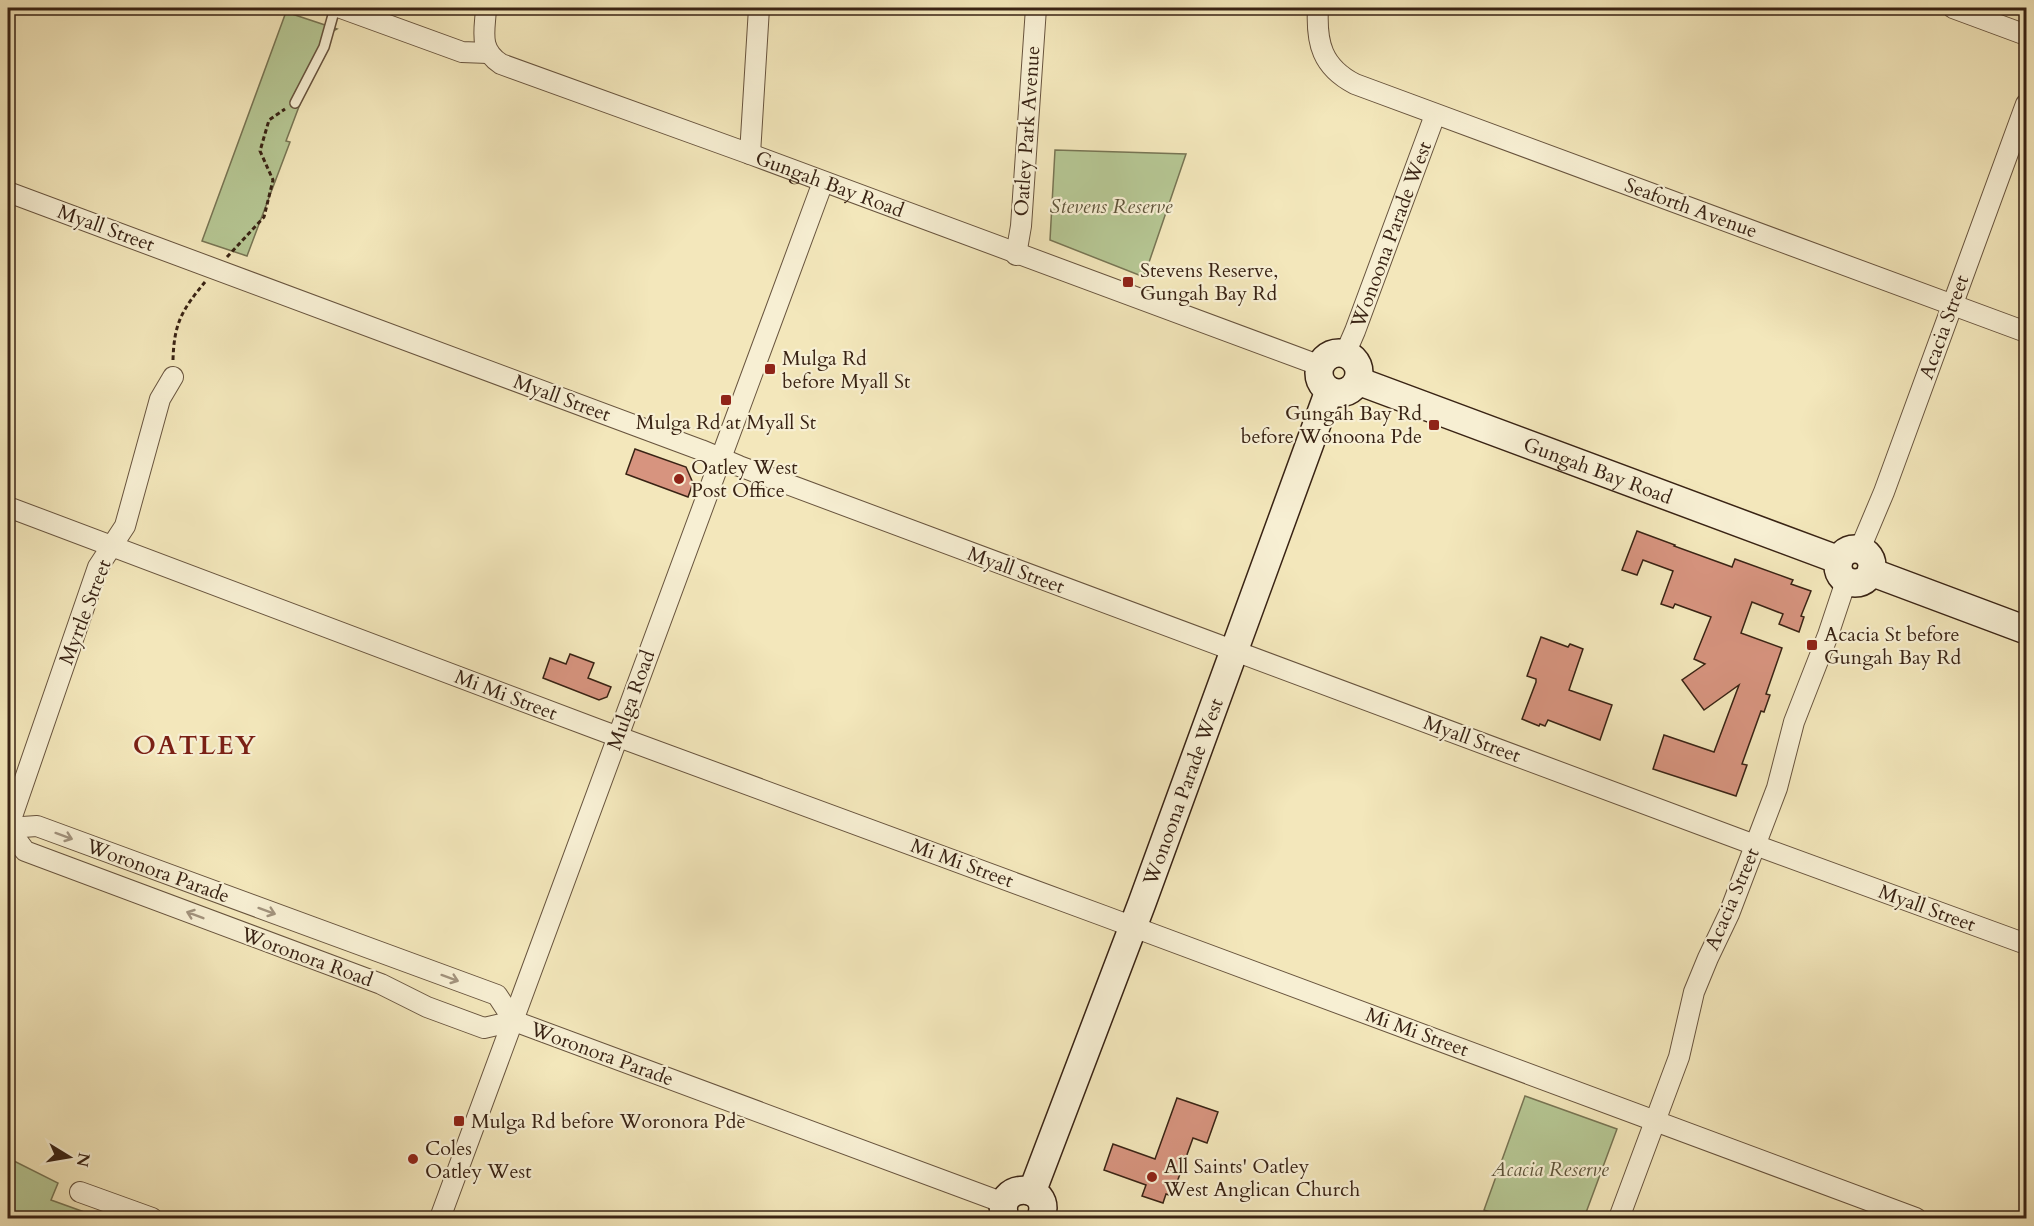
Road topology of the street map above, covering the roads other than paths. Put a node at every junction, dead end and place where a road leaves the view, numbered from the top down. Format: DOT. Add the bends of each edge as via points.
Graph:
graph roads {
  1 [pos="336,8"];
  2 [pos="341,8"];
  3 [pos="486,8"];
  4 [pos="759,8"];
  5 [pos="1035,8"];
  6 [pos="1318,8"];
  7 [pos="1953,8"];
  8 [pos="2026,35"];
  9 [pos="488,53"];
  10 [pos="295,103"];
  11 [pos="2026,104"];
  12 [pos="1436,115"];
  13 [pos="750,154"];
  14 [pos="823,182"];
  15 [pos="8,192"];
  16 [pos="1016,255"];
  17 [pos="1953,304"];
  18 [pos="2026,332"];
  19 [pos="1345,354"];
  20 [pos="173,376"];
  21 [pos="1325,379"];
  22 [pos="1358,381"];
  23 [pos="721,458"];
  24 [pos="8,507"];
  25 [pos="112,546"];
  26 [pos="1854,565"];
  27 [pos="2026,630"];
  28 [pos="1235,651"];
  29 [pos="618,737"];
  30 [pos="8,828"];
  31 [pos="1755,845"];
  32 [pos="150,868"];
  33 [pos="140,894"];
  34 [pos="243,902"];
  35 [pos="1133,927"];
  36 [pos="232,929"];
  37 [pos="2026,944"];
  38 [pos="393,957"];
  39 [pos="381,984"];
  40 [pos="514,1021"];
  41 [pos="1656,1121"];
  42 [pos="80,1192"];
  43 [pos="1005,1211"];
  44 [pos="1041,1211"];
  45 [pos="152,1218"];
  46 [pos="440,1218"];
  47 [pos="1619,1218"];
  48 [pos="1916,1218"];
  1 -- 10 [label="lane" via="324,47"];
  2 -- 9 [label="street, Gungah Bay Road" via="462,52"];
  3 -- 9 [label="street" via="484,39"];
  4 -- 13 [label="street"];
  5 -- 16 [label="street, Oatley Park Avenue"];
  6 -- 12 [label="street, Seaforth Avenue" via="1322,51 1331,67 1346,80"];
  7 -- 8 [label="street"];
  9 -- 13 [label="street, Gungah Bay Road" via="501,64"];
  11 -- 17 [label="street, Acacia Street"];
  12 -- 17 [label="street, Seaforth Avenue"];
  12 -- 19 [label="street, Wonoona Parade West"];
  13 -- 14 [label="street, Gungah Bay Road"];
  14 -- 16 [label="street, Gungah Bay Road"];
  14 -- 23 [label="street, Mulga Road"];
  15 -- 23 [label="street, Myall Street"];
  16 -- 21 [label="street, Gungah Bay Road"];
  17 -- 18 [label="street, Seaforth Avenue"];
  17 -- 26 [label="street, Acacia Street"];
  19 -- 21 [label="street" via="1328,357"];
  19 -- 22 [label="street" via="1356,362"];
  20 -- 25 [label="street, Myrtle Street" via="160,399 125,526"];
  21 -- 22 [label="street" via="1334,393 1346,393"];
  21 -- 28 [label="street, Wonoona Parade West"];
  22 -- 26 [label="street, Gungah Bay Road"];
  23 -- 28 [label="street, Myall Street"];
  23 -- 29 [label="street, Mulga Road"];
  24 -- 25 [label="street, Mi Mi Street"];
  25 -- 29 [label="street, Mi Mi Street"];
  25 -- 30 [label="street, Myrtle Street" via="98,567"];
  26 -- 27 [label="street, Gungah Bay Road"];
  26 -- 31 [label="street, Acacia Street" via="1794,722 1781,774"];
  28 -- 31 [label="street, Myall Street"];
  28 -- 35 [label="street, Wonoona Parade West"];
  29 -- 35 [label="street, Mi Mi Street"];
  29 -- 40 [label="street, Mulga Road"];
  30 -- 32 [label="street, Woronora Parade, one-way" via="37,826"];
  30 -- 33 [label="street, Woronora Road" via="26,851"];
  31 -- 37 [label="street, Myall Street"];
  31 -- 41 [label="street, Acacia Street" via="1694,992 1678,1057"];
  32 -- 33 [label="street"];
  32 -- 34 [label="street, Woronora Parade"];
  36 -- 33 [label="street, Woronora Road, one-way"];
  34 -- 36 [label="street, Woronora Road"];
  34 -- 38 [label="street, Woronora Parade, one-way"];
  35 -- 41 [label="street, Mi Mi Street"];
  35 -- 44 [label="street, Wonoona Parade West"];
  36 -- 39 [label="street, Woronora Road"];
  38 -- 39 [label="street, Woronora Road"];
  38 -- 40 [label="street, Woronora Parade, one-way" via="497,995"];
  39 -- 40 [label="street, Woronora Road" via="427,1007 484,1028"];
  40 -- 43 [label="street, Woronora Parade"];
  40 -- 46 [label="street, Mulga Road"];
  41 -- 47 [label="street, Acacia Street"];
  41 -- 48 [label="street, Mi Mi Street"];
  42 -- 45 [label="street"];
  43 -- 44 [label="street" via="1008,1197 1019,1190"];
}
